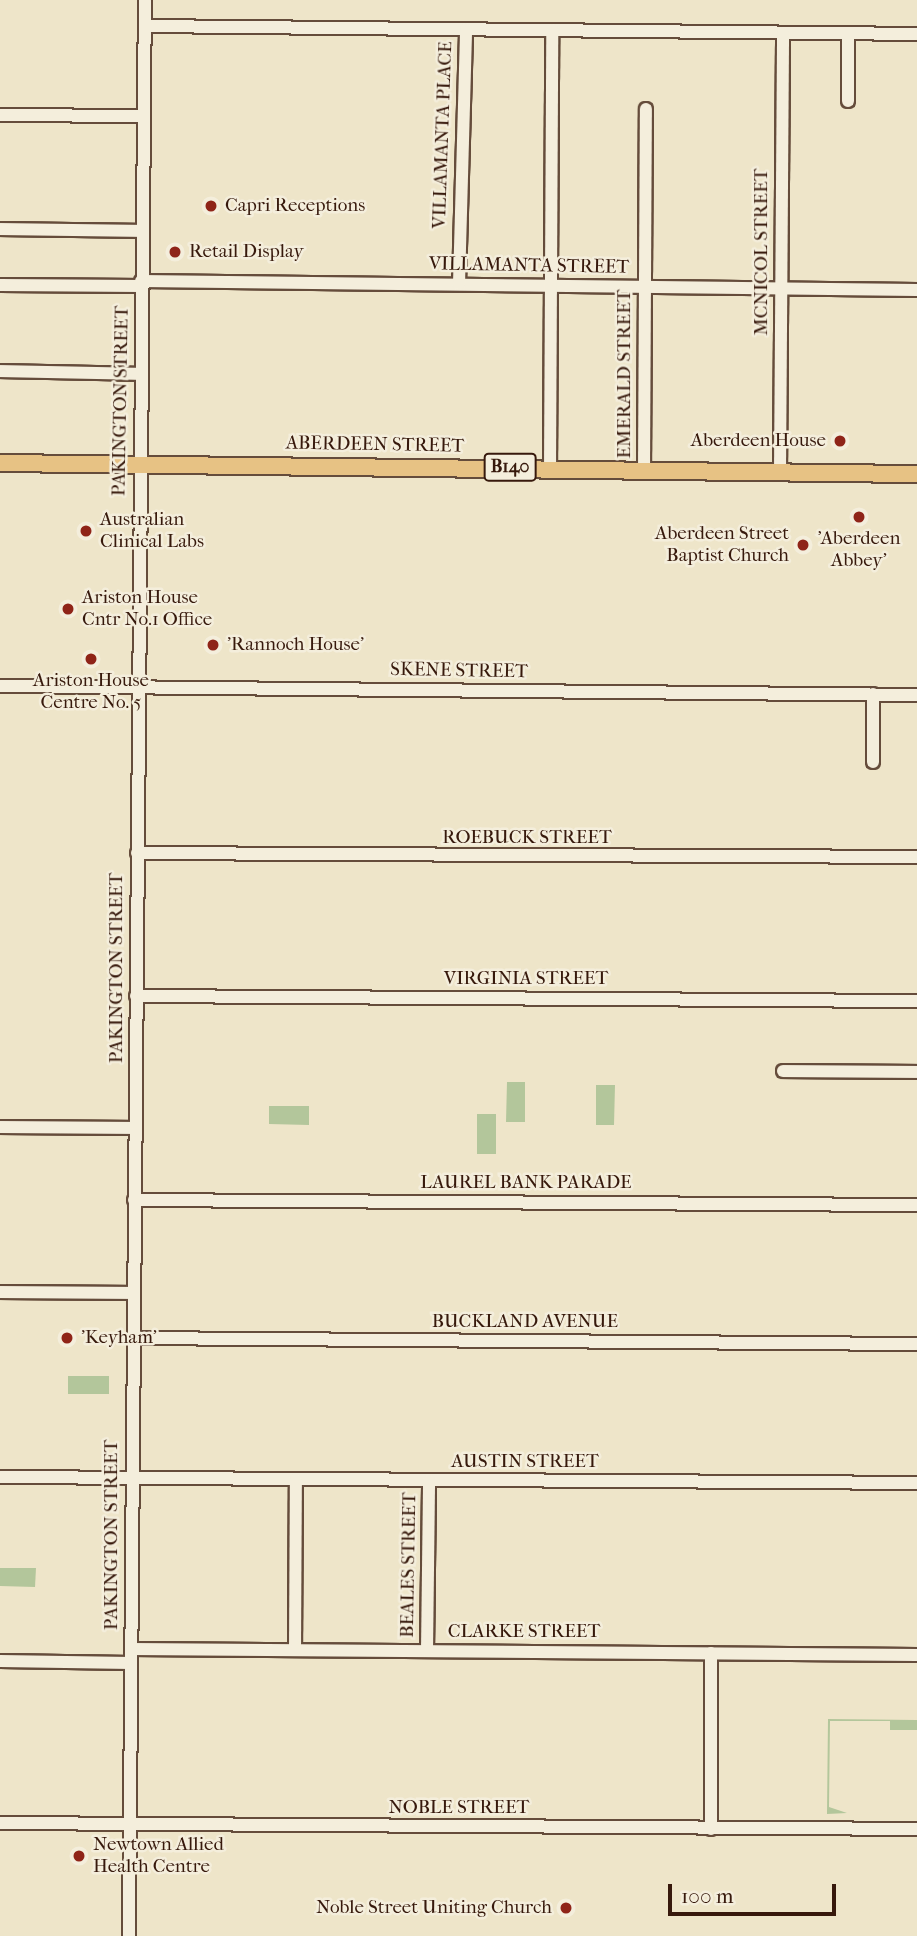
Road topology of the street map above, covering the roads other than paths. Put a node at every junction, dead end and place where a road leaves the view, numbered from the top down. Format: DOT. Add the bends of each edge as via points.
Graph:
graph roads {
  1 [pos="145,0"];
  2 [pos="145,26"];
  3 [pos="466,29"];
  4 [pos="552,30"];
  5 [pos="783,33"];
  6 [pos="848,33"];
  7 [pos="917,34"];
  8 [pos="848,101"];
  9 [pos="646,110"];
  10 [pos="0,115"];
  11 [pos="144,116"];
  12 [pos="0,229"];
  13 [pos="142,231"];
  14 [pos="141,284"];
  15 [pos="459,284"];
  16 [pos="0,285"];
  17 [pos="551,285"];
  18 [pos="645,287"];
  19 [pos="781,289"];
  20 [pos="917,290"];
  21 [pos="0,371"];
  22 [pos="140,374"];
  23 [pos="0,463"];
  24 [pos="139,464"];
  25 [pos="550,468"];
  26 [pos="644,470"];
  27 [pos="780,472"];
  28 [pos="916,477"];
  29 [pos="0,686"];
  30 [pos="139,687"];
  31 [pos="873,694"];
  32 [pos="917,695"];
  33 [pos="873,762"];
  34 [pos="137,853"];
  35 [pos="917,857"];
  36 [pos="136,996"];
  37 [pos="917,1001"];
  38 [pos="783,1071"];
  39 [pos="917,1072"];
  40 [pos="0,1127"];
  41 [pos="135,1128"];
  42 [pos="134,1200"];
  43 [pos="917,1205"];
  44 [pos="0,1292"];
  45 [pos="133,1293"];
  46 [pos="133,1338"];
  47 [pos="917,1344"];
  48 [pos="0,1478"];
  49 [pos="132,1479"];
  50 [pos="296,1480"];
  51 [pos="429,1481"];
  52 [pos="917,1483"];
  53 [pos="131,1649"];
  54 [pos="295,1650"];
  55 [pos="427,1651"];
  56 [pos="711,1653"];
  57 [pos="917,1655"];
  58 [pos="0,1661"];
  59 [pos="131,1663"];
  60 [pos="0,1824"];
  61 [pos="130,1824"];
  62 [pos="711,1829"];
  63 [pos="917,1829"];
  64 [pos="129,1936"];
  1 -- 2 [label="street, PAKINGTON STREET"];
  2 -- 3 [label="street"];
  2 -- 11 [label="street, PAKINGTON STREET"];
  3 -- 4 [label="street"];
  3 -- 15 [label="street, VILLAMANTA PLACE"];
  4 -- 5 [label="street"];
  4 -- 17 [label="street"];
  5 -- 6 [label="street"];
  5 -- 19 [label="street, MCNICOL STREET"];
  6 -- 7 [label="street"];
  6 -- 8 [label="street"];
  9 -- 18 [label="street, EMERALD STREET"];
  10 -- 11 [label="street"];
  11 -- 13 [label="street, PAKINGTON STREET"];
  12 -- 13 [label="street"];
  13 -- 14 [label="street, PAKINGTON STREET"];
  14 -- 15 [label="street, VILLAMANTA STREET"];
  14 -- 16 [label="street, VILLAMANTA STREET"];
  14 -- 22 [label="street, PAKINGTON STREET"];
  15 -- 17 [label="street, VILLAMANTA STREET"];
  17 -- 18 [label="street, VILLAMANTA STREET"];
  17 -- 25 [label="street"];
  18 -- 19 [label="street, VILLAMANTA STREET"];
  18 -- 26 [label="street, EMERALD STREET"];
  19 -- 20 [label="street, VILLAMANTA STREET"];
  19 -- 27 [label="street, MCNICOL STREET"];
  21 -- 22 [label="street"];
  22 -- 24 [label="street, PAKINGTON STREET"];
  23 -- 24 [label="main road, ABERDEEN STREET / B140"];
  24 -- 25 [label="main road, ABERDEEN STREET / B140"];
  24 -- 30 [label="street, PAKINGTON STREET"];
  25 -- 26 [label="main road, ABERDEEN STREET / B140"];
  26 -- 27 [label="main road, ABERDEEN STREET / B140"];
  27 -- 28 [label="main road, ABERDEEN STREET / B140"];
  29 -- 30 [label="street, SKENE STREET"];
  30 -- 31 [label="street, SKENE STREET"];
  30 -- 34 [label="street, PAKINGTON STREET"];
  31 -- 32 [label="street, SKENE STREET"];
  31 -- 33 [label="street"];
  34 -- 35 [label="street, ROEBUCK STREET"];
  34 -- 36 [label="street, PAKINGTON STREET"];
  36 -- 37 [label="street, VIRGINIA STREET"];
  36 -- 41 [label="street, PAKINGTON STREET"];
  38 -- 39 [label="street"];
  40 -- 41 [label="street"];
  41 -- 42 [label="street, PAKINGTON STREET"];
  42 -- 43 [label="street, LAUREL BANK PARADE"];
  42 -- 45 [label="street, PAKINGTON STREET"];
  44 -- 45 [label="street"];
  45 -- 46 [label="street, PAKINGTON STREET"];
  46 -- 47 [label="street, BUCKLAND AVENUE"];
  46 -- 49 [label="street, PAKINGTON STREET"];
  48 -- 49 [label="street, AUSTIN STREET"];
  49 -- 50 [label="street, AUSTIN STREET"];
  49 -- 53 [label="street, PAKINGTON STREET"];
  50 -- 51 [label="street, AUSTIN STREET"];
  50 -- 54 [label="street"];
  51 -- 52 [label="street, AUSTIN STREET"];
  51 -- 55 [label="street, BEALES STREET"];
  53 -- 54 [label="street, CLARKE STREET"];
  53 -- 59 [label="street, PAKINGTON STREET"];
  54 -- 55 [label="street, CLARKE STREET"];
  55 -- 56 [label="street, CLARKE STREET"];
  56 -- 57 [label="street, CLARKE STREET"];
  56 -- 62 [label="street"];
  58 -- 59 [label="street"];
  59 -- 61 [label="street, PAKINGTON STREET"];
  60 -- 61 [label="street, NOBLE STREET"];
  61 -- 62 [label="street, NOBLE STREET"];
  61 -- 64 [label="street, PAKINGTON STREET"];
  62 -- 63 [label="street, NOBLE STREET"];
}
